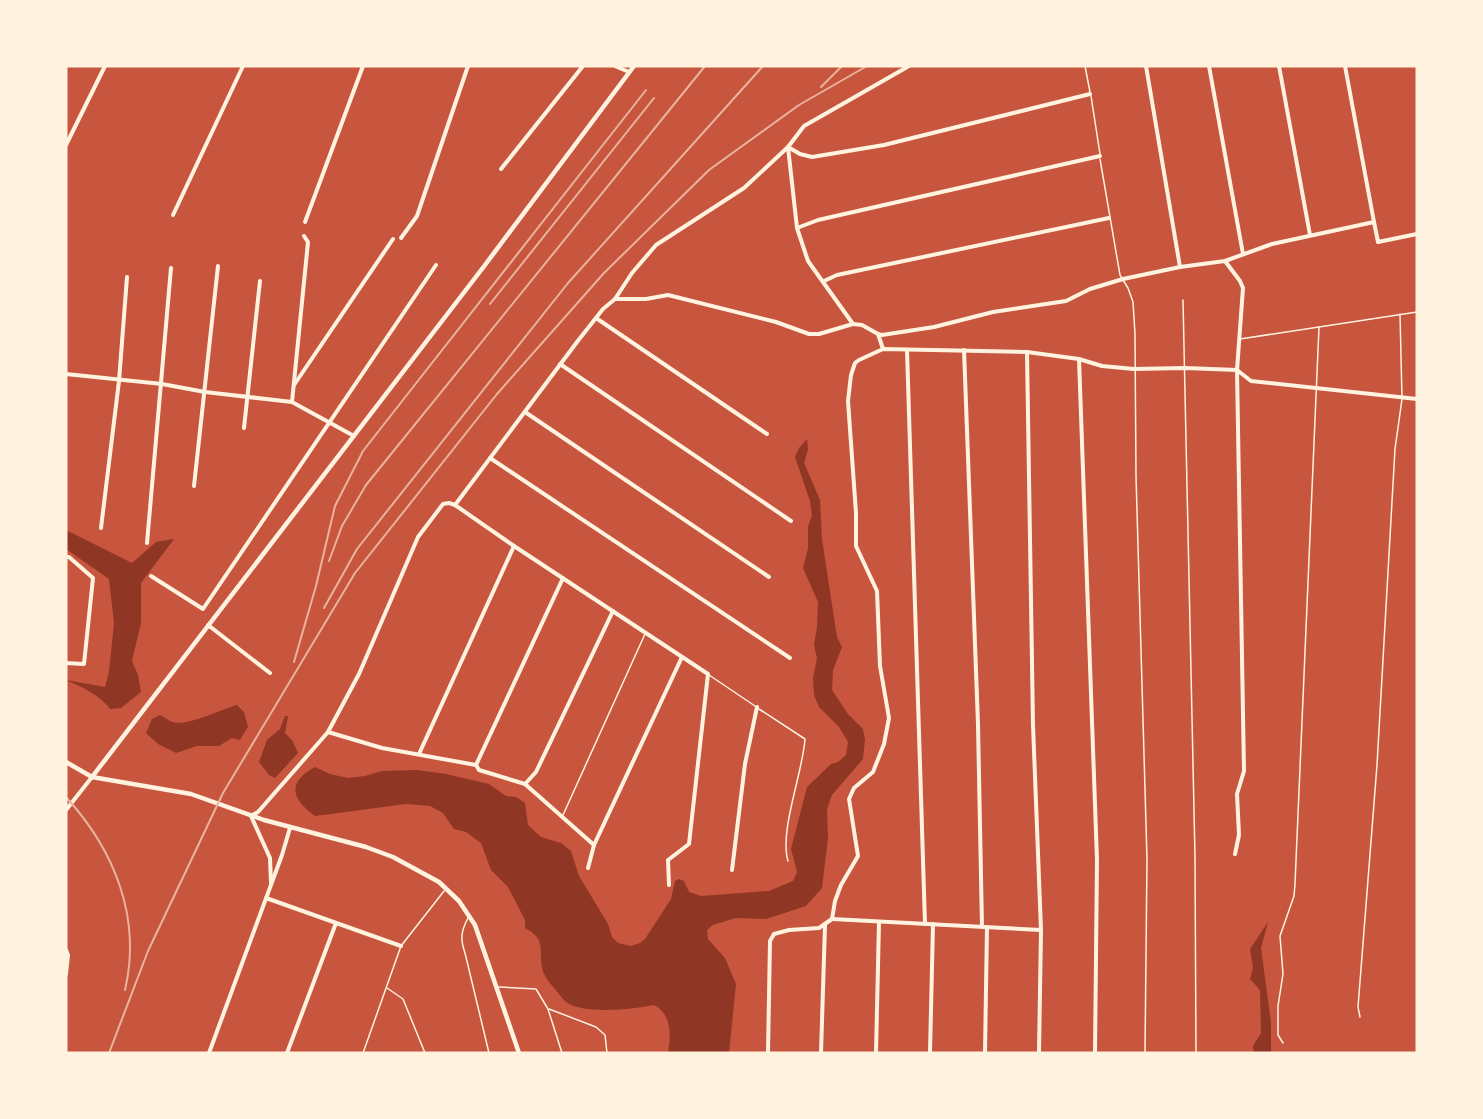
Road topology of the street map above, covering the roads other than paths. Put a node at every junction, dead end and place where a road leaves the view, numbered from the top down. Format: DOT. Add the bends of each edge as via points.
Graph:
graph roads {
  1 [pos="105,66"];
  2 [pos="243,66"];
  3 [pos="363,66"];
  4 [pos="468,66"];
  5 [pos="583,66"];
  6 [pos="615,66"];
  7 [pos="633,66"];
  8 [pos="909,66"];
  9 [pos="1085,66"];
  10 [pos="1146,66"];
  11 [pos="1209,66"];
  12 [pos="1279,66"];
  13 [pos="1345,66"];
  14 [pos="629,72"];
  15 [pos="1090,94"];
  16 [pos="66,145"];
  17 [pos="788,147"];
  18 [pos="1100,156"];
  19 [pos="501,169"];
  20 [pos="173,214"];
  21 [pos="1109,218"];
  22 [pos="305,222"];
  23 [pos="1374,222"];
  24 [pos="797,228"];
  25 [pos="1417,234"];
  26 [pos="1310,235"];
  27 [pos="303,236"];
  28 [pos="401,238"];
  29 [pos="393,239"];
  30 [pos="1243,254"];
  31 [pos="1225,261"];
  32 [pos="218,266"];
  33 [pos="436,266"];
  34 [pos="1180,267"];
  35 [pos="171,268"];
  36 [pos="127,277"];
  37 [pos="1123,279"];
  38 [pos="260,281"];
  39 [pos="824,281"];
  40 [pos="615,299"];
  41 [pos="1183,300"];
  42 [pos="1417,312"];
  43 [pos="1400,314"];
  44 [pos="596,318"];
  45 [pos="853,324"];
  46 [pos="1318,327"];
  47 [pos="878,334"];
  48 [pos="1240,339"];
  49 [pos="883,350"];
  50 [pos="907,350"];
  51 [pos="964,350"];
  52 [pos="1027,352"];
  53 [pos="1079,358"];
  54 [pos="560,364"];
  55 [pos="1185,368"];
  56 [pos="1134,369"];
  57 [pos="1237,370"];
  58 [pos="66,374"];
  59 [pos="119,381"];
  60 [pos="162,384"];
  61 [pos="294,385"];
  62 [pos="1317,388"];
  63 [pos="205,392"];
  64 [pos="248,396"];
  65 [pos="1402,399"];
  66 [pos="1417,399"];
  67 [pos="292,402"];
  68 [pos="525,411"];
  69 [pos="329,423"];
  70 [pos="244,428"];
  71 [pos="767,435"];
  72 [pos="354,436"];
  73 [pos="490,458"];
  74 [pos="194,486"];
  75 [pos="455,505"];
  76 [pos="791,521"];
  77 [pos="101,528"];
  78 [pos="147,543"];
  79 [pos="514,546"];
  80 [pos="66,557"];
  81 [pos="151,576"];
  82 [pos="769,577"];
  83 [pos="563,578"];
  84 [pos="613,611"];
  85 [pos="208,625"];
  86 [pos="646,633"];
  87 [pos="682,657"];
  88 [pos="790,658"];
  89 [pos="66,663"];
  90 [pos="270,674"];
  91 [pos="708,674"];
  92 [pos="757,707"];
  93 [pos="328,732"];
  94 [pos="419,754"];
  95 [pos="66,762"];
  96 [pos="476,765"];
  97 [pos="92,777"];
  98 [pos="525,784"];
  99 [pos="66,810"];
  100 [pos="251,816"];
  101 [pos="562,817"];
  102 [pos="290,828"];
  103 [pos="594,845"];
  104 [pos="1235,854"];
  105 [pos="788,861"];
  106 [pos="588,868"];
  107 [pos="732,870"];
  108 [pos="271,883"];
  109 [pos="669,885"];
  110 [pos="447,888"];
  111 [pos="266,898"];
  112 [pos="470,914"];
  113 [pos="832,919"];
  114 [pos="879,921"];
  115 [pos="336,923"];
  116 [pos="925,924"];
  117 [pos="933,924"];
  118 [pos="825,925"];
  119 [pos="985,927"];
  120 [pos="1041,930"];
  121 [pos="401,946"];
  122 [pos="66,950"];
  123 [pos="66,974"];
  124 [pos="497,987"];
  125 [pos="387,988"];
  126 [pos="548,1009"];
  127 [pos="1360,1017"];
  128 [pos="1283,1043"];
  129 [pos="209,1053"];
  130 [pos="288,1053"];
  131 [pos="363,1053"];
  132 [pos="425,1053"];
  133 [pos="489,1053"];
  134 [pos="519,1053"];
  135 [pos="562,1053"];
  136 [pos="606,1053"];
  137 [pos="768,1053"];
  138 [pos="821,1053"];
  139 [pos="876,1053"];
  140 [pos="930,1053"];
  141 [pos="985,1053"];
  142 [pos="1039,1053"];
  143 [pos="1095,1053"];
  144 [pos="1145,1053"];
  145 [pos="1196,1053"];
  1 -- 16 [label="street"];
  2 -- 20 [label="street"];
  3 -- 22 [label="street"];
  4 -- 28 [label="street" via="417,216"];
  5 -- 19 [label="street"];
  6 -- 14 [label="street"];
  7 -- 14 [label="street"];
  8 -- 17 [label="street" via="804,126"];
  9 -- 15 [label="lane"];
  10 -- 34 [label="street"];
  11 -- 30 [label="street"];
  12 -- 26 [label="street"];
  13 -- 23 [label="street"];
  14 -- 72 [label="street"];
  15 -- 17 [label="street" via="884,145 812,157"];
  15 -- 18 [label="lane"];
  17 -- 24 [label="street"];
  17 -- 40 [label="street" via="744,188 656,245"];
  18 -- 21 [label="lane"];
  18 -- 24 [label="street"];
  21 -- 37 [label="lane"];
  21 -- 39 [label="street" via="837,275"];
  23 -- 25 [label="street" via="1378,242"];
  23 -- 26 [label="street"];
  24 -- 39 [label="street" via="808,261"];
  26 -- 30 [label="street"];
  27 -- 61 [label="street" via="308,242"];
  29 -- 61 [label="street"];
  30 -- 31 [label="street"];
  31 -- 34 [label="street"];
  31 -- 48 [label="street" via="1243,288"];
  32 -- 63 [label="street"];
  33 -- 69 [label="street"];
  34 -- 37 [label="street"];
  35 -- 60 [label="street"];
  36 -- 59 [label="street"];
  37 -- 47 [label="street" via="1066,301"];
  37 -- 56 [label="lane" via="1133,302"];
  38 -- 64 [label="street"];
  39 -- 45 [label="street"];
  40 -- 44 [label="street"];
  40 -- 45 [label="street" via="668,296 809,334"];
  41 -- 55 [label="lane"];
  42 -- 43 [label="lane"];
  43 -- 46 [label="lane"];
  43 -- 65 [label="lane"];
  44 -- 54 [label="street"];
  44 -- 71 [label="street"];
  45 -- 47 [label="street"];
  46 -- 48 [label="lane"];
  46 -- 62 [label="lane"];
  47 -- 49 [label="street"];
  48 -- 57 [label="street"];
  49 -- 50 [label="street"];
  49 -- 113 [label="street" via="855,363 848,401 856,546 877,591 880,666 889,718 873,772 854,788 849,799 858,856 841,885"];
  50 -- 51 [label="street"];
  50 -- 116 [label="street"];
  51 -- 52 [label="street"];
  51 -- 119 [label="street"];
  52 -- 53 [label="street"];
  52 -- 120 [label="street" via="1033,725"];
  53 -- 56 [label="street" via="1102,366"];
  53 -- 143 [label="street" via="1097,933"];
  54 -- 68 [label="street"];
  54 -- 76 [label="street"];
  55 -- 56 [label="street"];
  55 -- 57 [label="street"];
  55 -- 145 [label="lane"];
  56 -- 144 [label="lane" via="1147,859"];
  57 -- 62 [label="street" via="1251,381"];
  57 -- 104 [label="street" via="1244,771 1237,794 1239,835"];
  58 -- 59 [label="street"];
  59 -- 60 [label="street"];
  59 -- 77 [label="street"];
  60 -- 63 [label="street"];
  60 -- 78 [label="street"];
  61 -- 67 [label="street"];
  62 -- 65 [label="street"];
  62 -- 128 [label="lane" via="1295,884 1280,936 1283,974 1278,1035"];
  63 -- 64 [label="street"];
  63 -- 74 [label="street"];
  64 -- 67 [label="street"];
  64 -- 70 [label="street"];
  65 -- 66 [label="street"];
  65 -- 127 [label="lane" via="1395,449"];
  67 -- 69 [label="street"];
  68 -- 73 [label="street"];
  68 -- 82 [label="street"];
  69 -- 72 [label="street"];
  69 -- 81 [label="street" via="203,609"];
  72 -- 85 [label="street"];
  73 -- 75 [label="street"];
  73 -- 88 [label="street"];
  75 -- 79 [label="street"];
  75 -- 93 [label="street" via="442,504 418,537 359,674"];
  79 -- 83 [label="street"];
  79 -- 94 [label="street"];
  80 -- 89 [label="street" via="93,578 84,664"];
  83 -- 84 [label="street"];
  83 -- 96 [label="street"];
  84 -- 86 [label="street"];
  84 -- 98 [label="street" via="536,772"];
  85 -- 90 [label="street"];
  85 -- 97 [label="street"];
  86 -- 87 [label="street"];
  86 -- 101 [label="lane"];
  87 -- 91 [label="street"];
  87 -- 103 [label="street"];
  91 -- 92 [label="lane"];
  91 -- 109 [label="street" via="689,844 668,860"];
  92 -- 105 [label="lane" via="805,739 788,831"];
  92 -- 107 [label="street" via="745,764"];
  93 -- 94 [label="street"];
  93 -- 100 [label="street"];
  94 -- 96 [label="street"];
  95 -- 97 [label="street"];
  96 -- 98 [label="street" via="479,770"];
  97 -- 99 [label="street"];
  97 -- 100 [label="street" via="190,794"];
  98 -- 101 [label="street"];
  100 -- 102 [label="street"];
  100 -- 108 [label="street" via="270,858"];
  101 -- 103 [label="street"];
  102 -- 108 [label="street"];
  102 -- 110 [label="street" via="366,847"];
  103 -- 106 [label="street"];
  108 -- 111 [label="street"];
  110 -- 112 [label="street"];
  110 -- 121 [label="lane"];
  111 -- 115 [label="street"];
  111 -- 129 [label="street"];
  112 -- 124 [label="street"];
  112 -- 133 [label="lane" via="460,941"];
  113 -- 114 [label="street"];
  113 -- 118 [label="street"];
  114 -- 116 [label="street"];
  114 -- 139 [label="street"];
  115 -- 121 [label="street"];
  115 -- 130 [label="street"];
  116 -- 117 [label="street"];
  117 -- 119 [label="street"];
  117 -- 140 [label="street"];
  118 -- 137 [label="street" via="774,934"];
  118 -- 138 [label="street"];
  119 -- 120 [label="street"];
  119 -- 141 [label="street"];
  120 -- 142 [label="street"];
  121 -- 125 [label="lane"];
  122 -- 123 [label="street"];
  124 -- 126 [label="lane" via="536,989"];
  124 -- 134 [label="street"];
  125 -- 131 [label="lane"];
  125 -- 132 [label="lane" via="403,999"];
  126 -- 135 [label="lane"];
  126 -- 136 [label="lane" via="596,1027 605,1035"];
}
